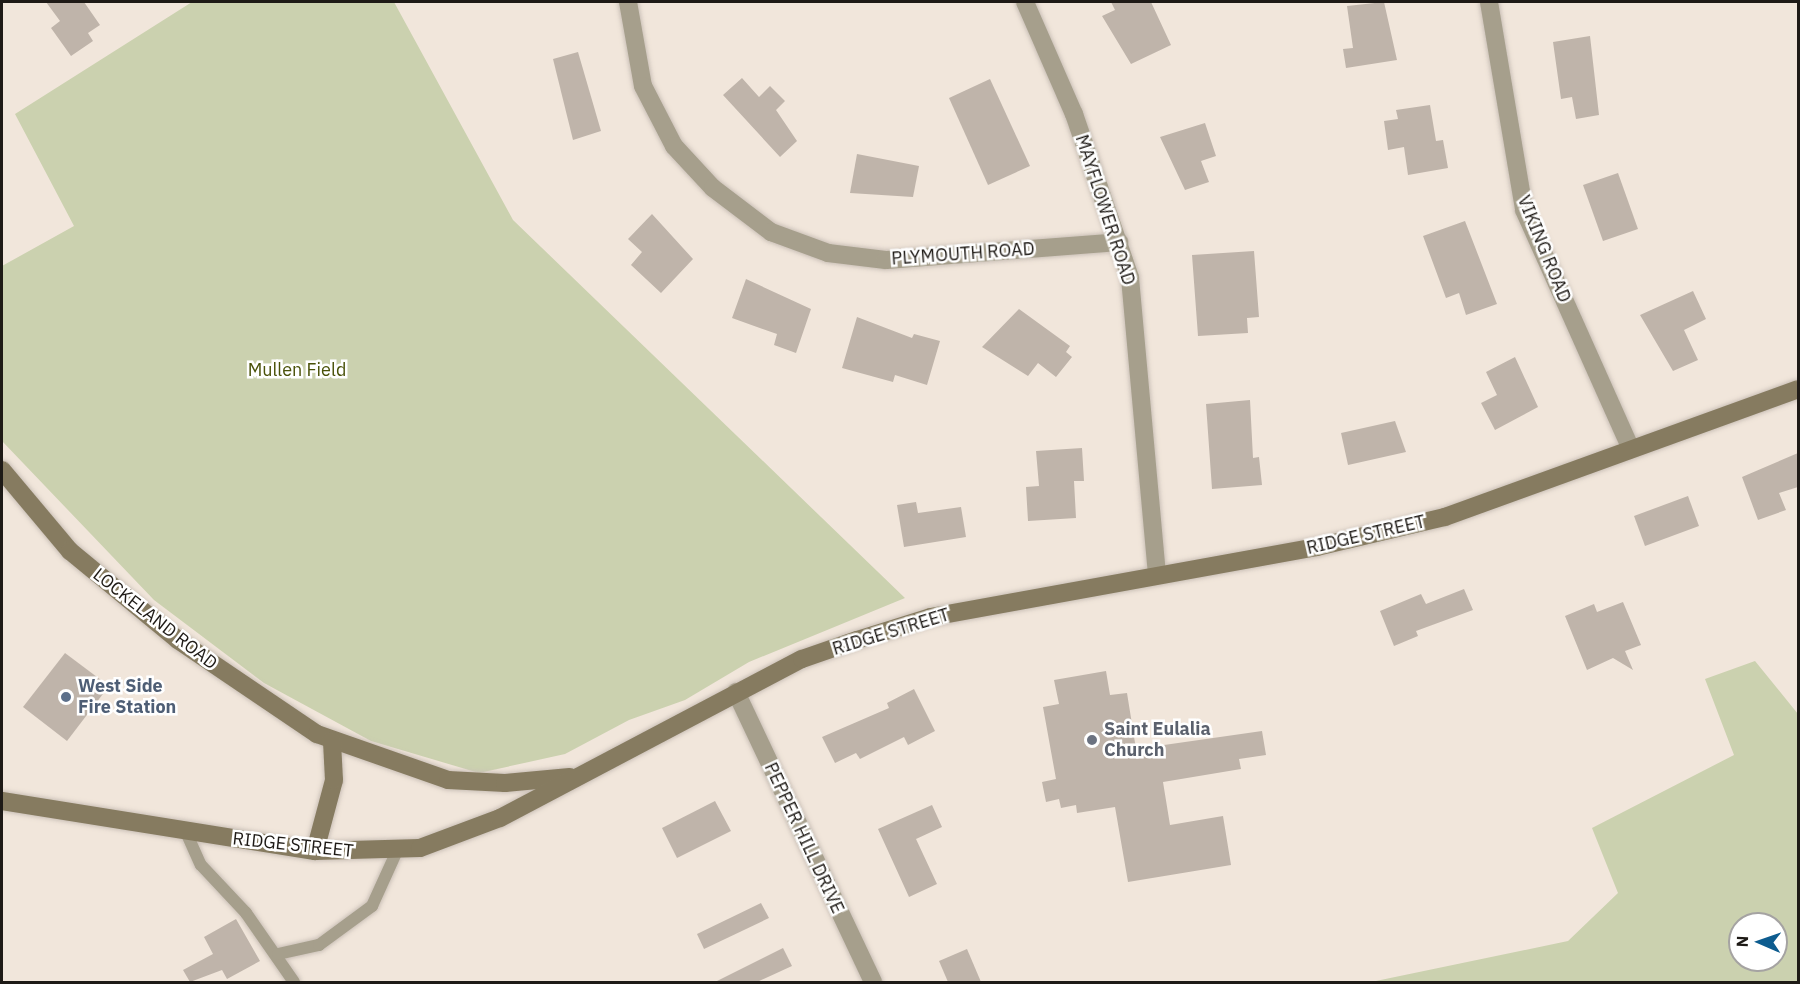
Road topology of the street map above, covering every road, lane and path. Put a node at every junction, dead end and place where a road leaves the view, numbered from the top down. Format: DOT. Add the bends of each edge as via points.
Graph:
graph roads {
  1 [pos="628,2"];
  2 [pos="1024,2"];
  3 [pos="1490,2"];
  4 [pos="1119,242"];
  5 [pos="1798,389"];
  6 [pos="1631,449"];
  7 [pos="2,470"];
  8 [pos="1157,573"];
  9 [pos="735,693"];
  10 [pos="332,741"];
  11 [pos="578,777"];
  12 [pos="2,801"];
  13 [pos="186,832"];
  14 [pos="315,851"];
  15 [pos="397,851"];
  16 [pos="278,954"];
  17 [pos="294,982"];
  18 [pos="873,982"];
  1 -- 4 [label="street, PLYMOUTH ROAD" via="643,86 674,146 713,188 771,232 828,253 886,260"];
  2 -- 4 [label="street, MAYFLOWER ROAD" via="1074,114"];
  3 -- 6 [label="street, VIKING ROAD" via="1524,210"];
  4 -- 8 [label="street, MAYFLOWER ROAD" via="1137,336"];
  5 -- 6 [label="main road, RIDGE STREET"];
  6 -- 8 [label="main road, RIDGE STREET" via="1445,517 1317,547"];
  7 -- 10 [label="main road, LOCKELAND ROAD" via="88,566 232,679"];
  8 -- 9 [label="main road, RIDGE STREET" via="931,617 802,659"];
  9 -- 11 [label="main road, RIDGE STREET"];
  9 -- 18 [label="street, PEPPER HILL DRIVE"];
  10 -- 11 [label="main road, LOCKELAND ROAD" via="448,780 505,783"];
  10 -- 14 [label="main road" via="334,780"];
  11 -- 15 [label="main road, RIDGE STREET" via="459,837"];
  12 -- 13 [label="main road, RIDGE STREET"];
  13 -- 14 [label="main road, RIDGE STREET"];
  13 -- 16 [label="lane" via="208,876"];
  14 -- 15 [label="main road, RIDGE STREET"];
  15 -- 16 [label="lane" via="372,906 319,945"];
  16 -- 17 [label="lane"];
}
